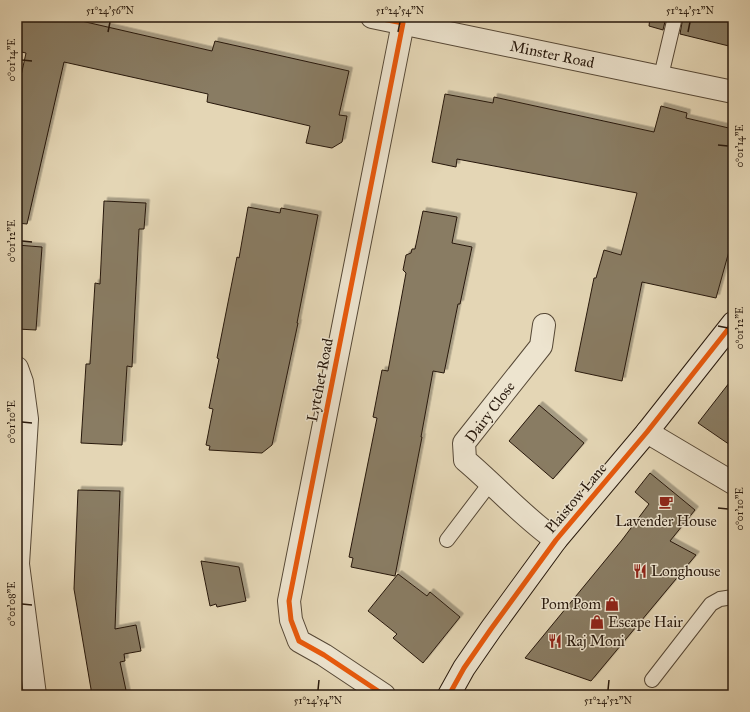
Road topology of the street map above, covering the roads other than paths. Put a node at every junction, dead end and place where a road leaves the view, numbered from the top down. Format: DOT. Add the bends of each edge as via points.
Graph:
graph roads {
  1 [pos="372,17"];
  2 [pos="675,17"];
  3 [pos="403,23"];
  4 [pos="661,76"];
  5 [pos="733,92"];
  6 [pos="733,323"];
  7 [pos="544,325"];
  8 [pos="17,368"];
  9 [pos="647,432"];
  10 [pos="491,482"];
  11 [pos="733,483"];
  12 [pos="18,522"];
  13 [pos="447,540"];
  14 [pos="556,540"];
  15 [pos="733,597"];
  16 [pos="652,680"];
  17 [pos="35,695"];
  18 [pos="384,695"];
  19 [pos="449,695"];
  1 -- 3 [label="street, Minster Road"];
  2 -- 4 [label="lane"];
  3 -- 4 [label="street, Minster Road"];
  3 -- 18 [label="street, Lytchet Road" via="289,601 291,620 298,641"];
  4 -- 5 [label="street, Minster Road"];
  6 -- 9 [label="street, Plaistow Lane"];
  7 -- 10 [label="street, Dairy Close" via="542,346 464,443 465,460"];
  8 -- 12 [label="street" via="22,382 27,419"];
  9 -- 11 [label="street"];
  9 -- 14 [label="street, Plaistow Lane"];
  10 -- 13 [label="lane"];
  10 -- 14 [label="street, Dairy Close" via="540,529"];
  12 -- 17 [label="street" via="18,564"];
  14 -- 19 [label="street, Plaistow Lane" via="464,668"];
  15 -- 16 [label="lane" via="720,599 711,604"];
}
